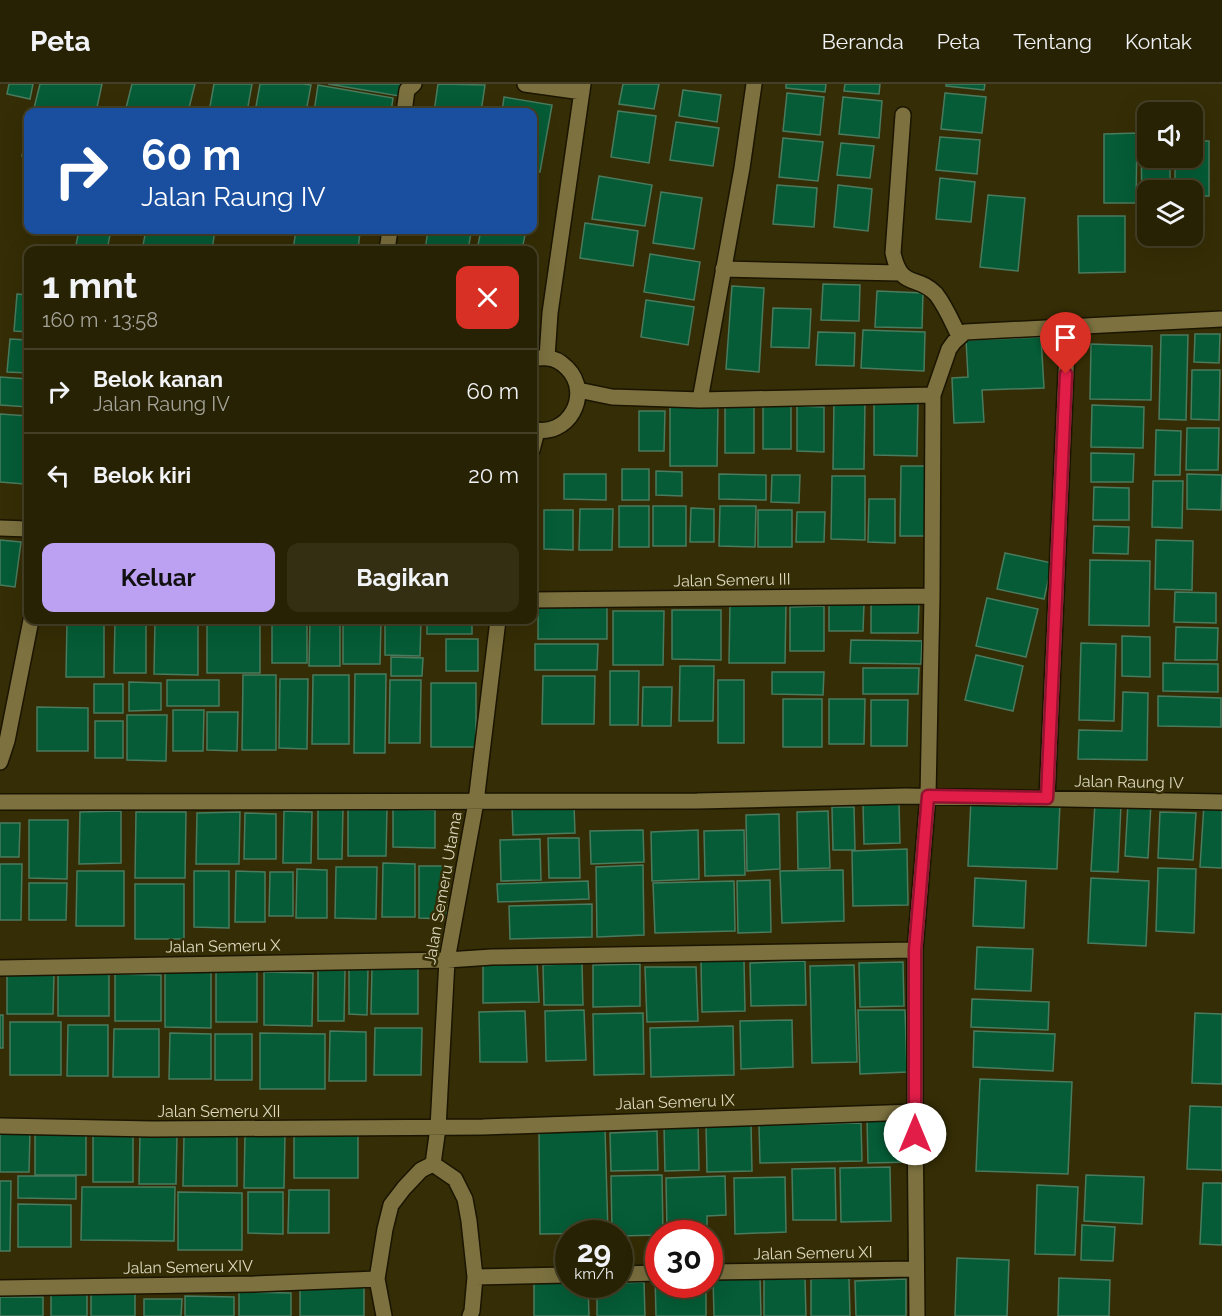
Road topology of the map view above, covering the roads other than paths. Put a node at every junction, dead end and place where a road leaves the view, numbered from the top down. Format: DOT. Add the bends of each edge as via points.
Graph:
graph roads {
  1 [pos="414,84"];
  2 [pos="525,84"];
  3 [pos="754,84"];
  4 [pos="582,88"];
  5 [pos="405,108"];
  6 [pos="903,115"];
  7 [pos="723,269"];
  8 [pos="900,273"];
  9 [pos="1222,318"];
  10 [pos="1068,327"];
  11 [pos="959,336"];
  12 [pos="540,358"];
  13 [pos="578,390"];
  14 [pos="933,395"];
  15 [pos="700,400"];
  16 [pos="537,430"];
  17 [pos="0,528"];
  18 [pos="24,528"];
  19 [pos="932,596"];
  20 [pos="537,600"];
  21 [pos="30,624"];
  22 [pos="498,624"];
  23 [pos="0,762"];
  24 [pos="928,796"];
  25 [pos="1047,798"];
  26 [pos="0,802"];
  27 [pos="476,802"];
  28 [pos="1222,802"];
  29 [pos="915,950"];
  30 [pos="447,960"];
  31 [pos="0,968"];
  32 [pos="915,1112"];
  33 [pos="0,1126"];
  34 [pos="438,1128"];
  35 [pos="433,1164"];
  36 [pos="916,1269"];
  37 [pos="723,1272"];
  38 [pos="555,1275"];
  39 [pos="475,1277"];
  40 [pos="377,1279"];
  41 [pos="0,1288"];
  42 [pos="384,1316"];
  43 [pos="470,1316"];
  44 [pos="917,1316"];
  1 -- 5 [label="street" via="408,90"];
  2 -- 4 [label="street"];
  3 -- 7 [label="street"];
  4 -- 12 [label="street"];
  6 -- 8 [label="street" via="893,254"];
  7 -- 8 [label="street"];
  7 -- 15 [label="street"];
  8 -- 11 [label="street" via="934,292"];
  9 -- 10 [label="street"];
  10 -- 11 [label="street" via="971,331"];
  10 -- 25 [label="street"];
  11 -- 14 [label="street" via="949,350"];
  12 -- 13 [label="street" via="565,366"];
  13 -- 15 [label="street" via="612,397"];
  13 -- 16 [label="street" via="572,415 562,424"];
  14 -- 15 [label="street"];
  14 -- 19 [label="street"];
  17 -- 18 [label="street"];
  19 -- 20 [label="street, Jalan Semeru III"];
  19 -- 24 [label="street"];
  21 -- 23 [label="street"];
  22 -- 27 [label="street, Jalan Semeru Utama"];
  24 -- 25 [label="street, Jalan Raung IV"];
  24 -- 27 [label="street, Jalan Raung IV"];
  24 -- 29 [label="street"];
  25 -- 28 [label="street, Jalan Raung IV"];
  26 -- 27 [label="street, Jalan Raung IV"];
  27 -- 30 [label="street, Jalan Semeru Utama"];
  29 -- 30 [label="street, Jalan Semeru X"];
  29 -- 32 [label="street"];
  30 -- 31 [label="street, Jalan Semeru X"];
  30 -- 34 [label="street, Jalan Semeru Utama"];
  32 -- 34 [label="street, Jalan Semeru IX"];
  32 -- 36 [label="street"];
  33 -- 34 [label="street, Jalan Semeru XII"];
  34 -- 35 [label="street, Jalan Semeru Utama"];
  35 -- 39 [label="street" via="454,1179 465,1199"];
  35 -- 40 [label="street" via="421,1170 391,1205"];
  36 -- 37 [label="street, Jalan Semeru XI"];
  36 -- 44 [label="street"];
  38 -- 39 [label="street"];
  39 -- 43 [label="street"];
  40 -- 41 [label="street, Jalan Semeru XIV"];
  40 -- 42 [label="street"];
}
